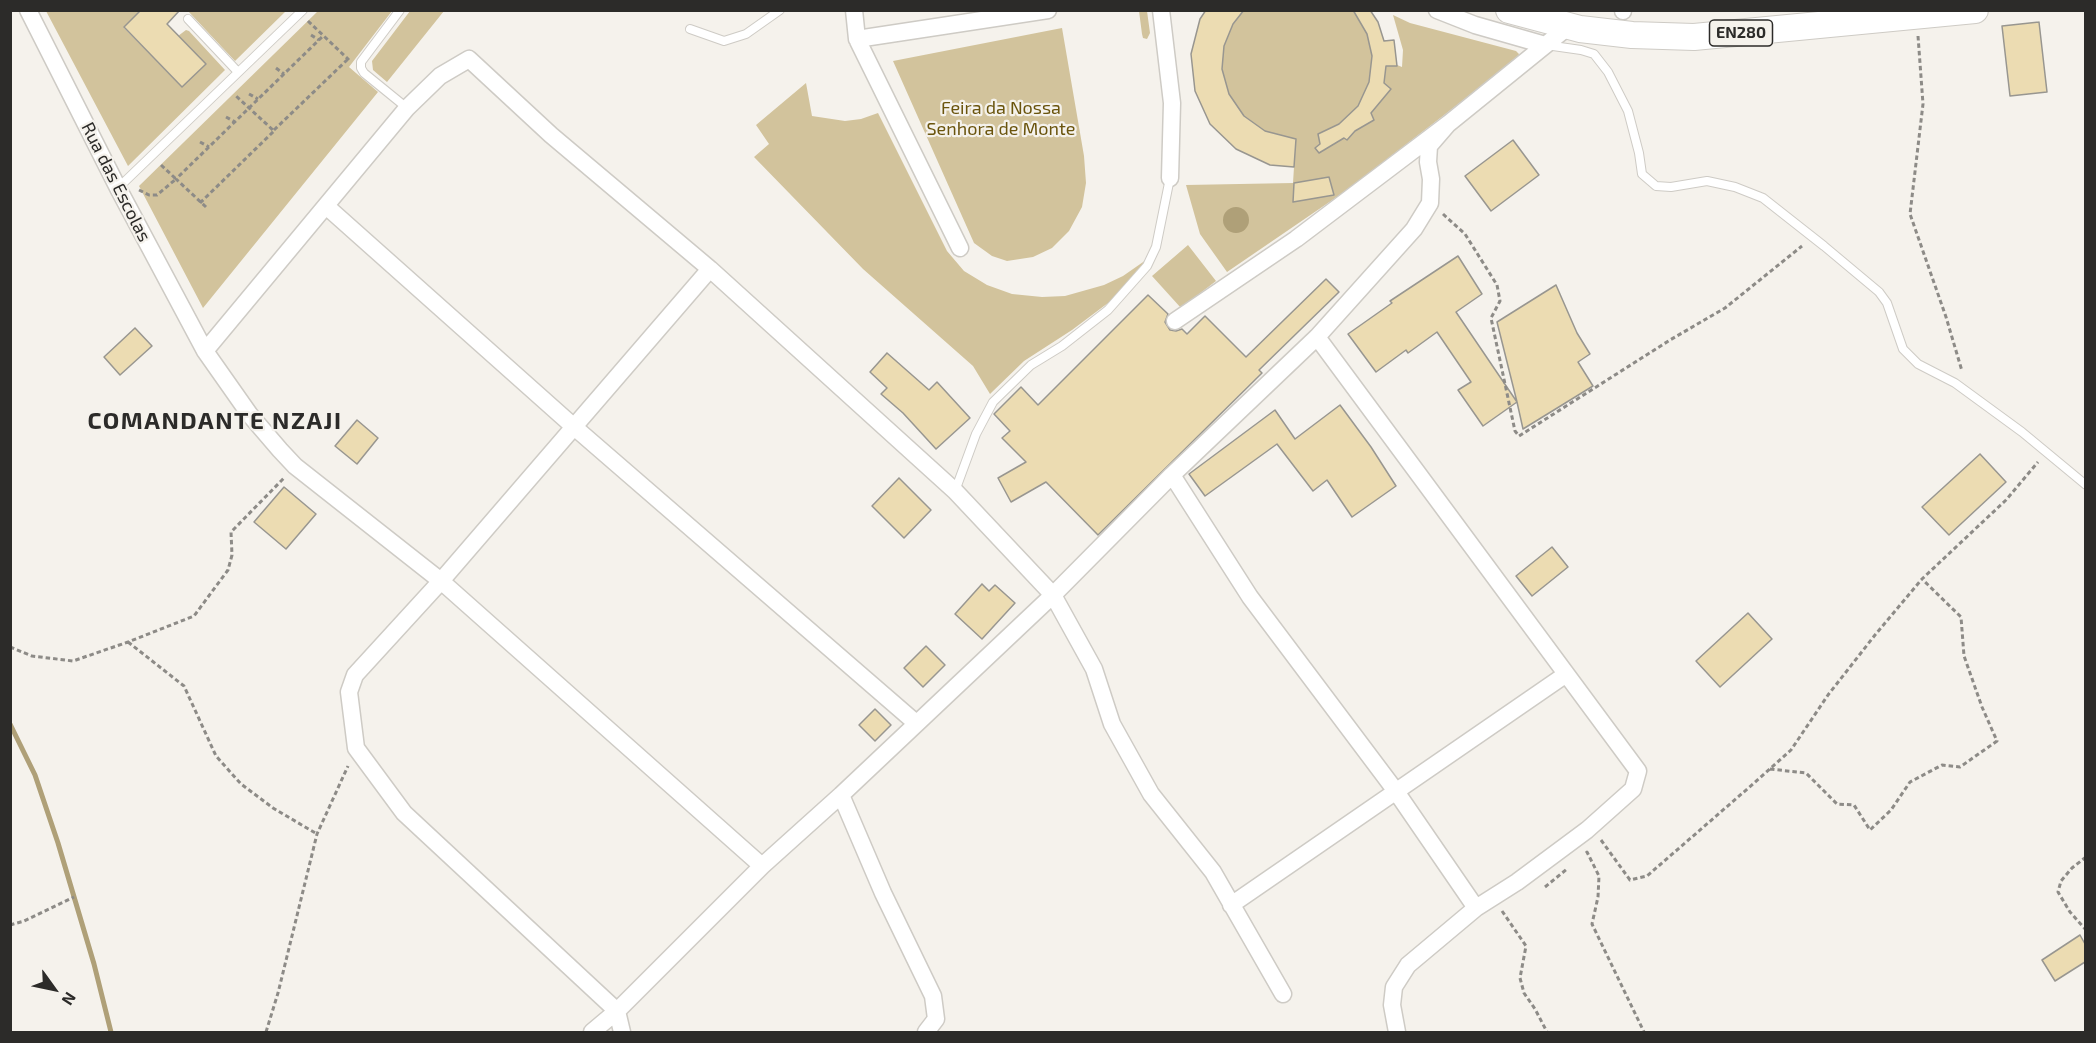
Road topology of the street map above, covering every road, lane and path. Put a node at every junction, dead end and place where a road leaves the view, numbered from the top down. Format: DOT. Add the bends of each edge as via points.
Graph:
graph roads {
  1 [pos="28,10"];
  2 [pos="400,10"];
  3 [pos="780,10"];
  4 [pos="854,10"];
  5 [pos="1048,10"];
  6 [pos="1161,10"];
  7 [pos="1437,10"];
  8 [pos="1509,10"];
  9 [pos="1976,10"];
  10 [pos="301,12"];
  11 [pos="1016,13"];
  12 [pos="1917,16"];
  13 [pos="188,19"];
  14 [pos="1569,26"];
  15 [pos="690,29"];
  16 [pos="311,34"];
  17 [pos="323,36"];
  18 [pos="858,39"];
  19 [pos="319,40"];
  20 [pos="1545,45"];
  21 [pos="348,58"];
  22 [pos="276,68"];
  23 [pos="338,69"];
  24 [pos="238,72"];
  25 [pos="343,72"];
  26 [pos="364,73"];
  27 [pos="284,74"];
  28 [pos="224,86"];
  29 [pos="249,94"];
  30 [pos="308,98"];
  31 [pos="258,99"];
  32 [pos="314,102"];
  33 [pos="249,108"];
  34 [pos="407,108"];
  35 [pos="226,117"];
  36 [pos="235,122"];
  37 [pos="281,124"];
  38 [pos="1448,124"];
  39 [pos="287,128"];
  40 [pos="274,131"];
  41 [pos="200,142"];
  42 [pos="209,147"];
  43 [pos="151,156"];
  44 [pos="228,175"];
  45 [pos="1170,178"];
  46 [pos="176,179"];
  47 [pos="235,179"];
  48 [pos="122,184"];
  49 [pos="200,203"];
  50 [pos="1430,203"];
  51 [pos="326,206"];
  52 [pos="206,207"];
  53 [pos="1813,237"];
  54 [pos="960,248"];
  55 [pos="710,269"];
  56 [pos="1175,321"];
  57 [pos="1317,337"];
  58 [pos="206,351"];
  59 [pos="1968,393"];
  60 [pos="573,426"];
  61 [pos="2046,452"];
  62 [pos="295,466"];
  63 [pos="1172,475"];
  64 [pos="2085,485"];
  65 [pos="955,491"];
  66 [pos="1922,579"];
  67 [pos="441,581"];
  68 [pos="1053,595"];
  69 [pos="128,642"];
  70 [pos="10,647"];
  71 [pos="1565,675"];
  72 [pos="916,723"];
  73 [pos="356,748"];
  74 [pos="1770,769"];
  75 [pos="1395,790"];
  76 [pos="842,795"];
  77 [pos="1587,831"];
  78 [pos="317,834"];
  79 [pos="2085,857"];
  80 [pos="1579,859"];
  81 [pos="762,866"];
  82 [pos="1570,866"];
  83 [pos="1545,887"];
  84 [pos="74,897"];
  85 [pos="1493,897"];
  86 [pos="1231,905"];
  87 [pos="1476,908"];
  88 [pos="10,925"];
  89 [pos="2085,930"];
  90 [pos="1283,994"];
  91 [pos="617,1011"];
  92 [pos="266,1032"];
  93 [pos="592,1032"];
  94 [pos="622,1032"];
  95 [pos="926,1032"];
  96 [pos="1397,1032"];
  97 [pos="1547,1032"];
  98 [pos="1644,1032"];
  1 -- 48 [label="street, Rua das Escolas"];
  2 -- 26 [label="lane" via="361,62"];
  3 -- 15 [label="lane" via="746,34 724,41"];
  4 -- 18 [label="street"];
  5 -- 11 [label="street"];
  6 -- 45 [label="street" via="1172,103"];
  7 -- 20 [label="street"];
  8 -- 14 [label="main road, EN280"];
  9 -- 12 [label="main road, EN280"];
  10 -- 17 [label="path"];
  10 -- 24 [label="lane"];
  11 -- 18 [label="street"];
  12 -- 14 [label="main road, EN280" via="1694,37 1632,35"];
  12 -- 59 [label="path" via="1923,104 1910,214"];
  13 -- 24 [label="lane"];
  14 -- 20 [label="street"];
  16 -- 19 [label="path"];
  17 -- 19 [label="path"];
  17 -- 21 [label="path"];
  18 -- 54 [label="street"];
  19 -- 27 [label="path"];
  20 -- 38 [label="street"];
  20 -- 53 [label="lane" via="1594,54 1628,111 1642,174 1656,186 1707,181 1735,187 1762,198"];
  21 -- 23 [label="path"];
  21 -- 26 [label="path"];
  22 -- 27 [label="path"];
  23 -- 25 [label="path"];
  23 -- 30 [label="path"];
  24 -- 28 [label="lane"];
  26 -- 34 [label="lane"];
  27 -- 31 [label="path"];
  28 -- 33 [label="path"];
  28 -- 43 [label="lane"];
  29 -- 31 [label="path"];
  30 -- 32 [label="path"];
  30 -- 37 [label="path"];
  31 -- 33 [label="path"];
  33 -- 36 [label="path"];
  33 -- 40 [label="path"];
  34 -- 51 [label="street"];
  34 -- 55 [label="street" via="440,76 469,58 551,135"];
  35 -- 36 [label="path"];
  36 -- 42 [label="path"];
  37 -- 39 [label="path"];
  37 -- 40 [label="path"];
  38 -- 50 [label="street" via="1429,146"];
  38 -- 56 [label="street" via="1296,239"];
  40 -- 44 [label="path"];
  41 -- 42 [label="path"];
  42 -- 46 [label="path"];
  43 -- 46 [label="path"];
  43 -- 48 [label="lane"];
  44 -- 47 [label="path"];
  44 -- 49 [label="path"];
  45 -- 65 [label="lane" via="1147,266 1108,310 1031,365 993,402 976,434"];
  46 -- 48 [label="path" via="157,195"];
  46 -- 49 [label="path"];
  48 -- 58 [label="street, Rua das Escolas"];
  49 -- 52 [label="path"];
  50 -- 53 [label="path" via="1465,234 1497,285 1500,301 1491,318 1519,436 1725,308"];
  50 -- 57 [label="street" via="1414,229"];
  51 -- 58 [label="street"];
  51 -- 60 [label="street"];
  53 -- 59 [label="lane" via="1879,292 1887,303 1903,349 1918,364"];
  55 -- 60 [label="street"];
  55 -- 65 [label="street"];
  57 -- 63 [label="street"];
  57 -- 71 [label="street"];
  58 -- 62 [label="street, Rua das Escolas" via="250,415"];
  59 -- 61 [label="lane"];
  60 -- 67 [label="street"];
  60 -- 72 [label="street"];
  61 -- 64 [label="lane"];
  61 -- 66 [label="path" via="2006,500"];
  62 -- 67 [label="street, Rua das Escolas"];
  62 -- 69 [label="path" via="231,532 228,570 194,616"];
  63 -- 68 [label="street"];
  63 -- 75 [label="street" via="1251,597"];
  65 -- 68 [label="street"];
  66 -- 74 [label="path" via="1835,687 1791,750"];
  66 -- 74 [label="path" via="1961,617 1964,656 1997,741 1960,767 1942,765 1910,782 1891,810 1870,830 1854,805 1837,804 1806,773"];
  67 -- 73 [label="street" via="355,675 349,692"];
  67 -- 81 [label="street, Rua das Escolas"];
  68 -- 72 [label="street"];
  68 -- 86 [label="street" via="1094,669 1112,724 1151,794 1213,872"];
  69 -- 70 [label="path" via="73,661 32,656"];
  69 -- 78 [label="path" via="184,686 216,756 241,784"];
  71 -- 75 [label="street"];
  71 -- 77 [label="street" via="1638,771 1633,789"];
  72 -- 76 [label="street"];
  73 -- 78 [label="path"];
  73 -- 91 [label="street" via="404,813"];
  74 -- 77 [label="path" via="1647,876 1630,880 1600,840"];
  75 -- 86 [label="street"];
  75 -- 87 [label="street"];
  76 -- 81 [label="street"];
  76 -- 95 [label="street" via="883,893 933,996 936,1018"];
  77 -- 85 [label="street"];
  78 -- 92 [label="path"];
  79 -- 89 [label="path" via="2061,881 2058,892"];
  80 -- 98 [label="path" via="1587,852 1599,876 1592,924"];
  81 -- 91 [label="street"];
  82 -- 83 [label="path"];
  84 -- 88 [label="path"];
  85 -- 87 [label="street"];
  85 -- 97 [label="path" via="1526,946 1520,978 1524,993"];
  86 -- 90 [label="street"];
  87 -- 96 [label="street" via="1408,965 1394,987 1392,1005"];
  91 -- 93 [label="street"];
  91 -- 94 [label="street"];
}
